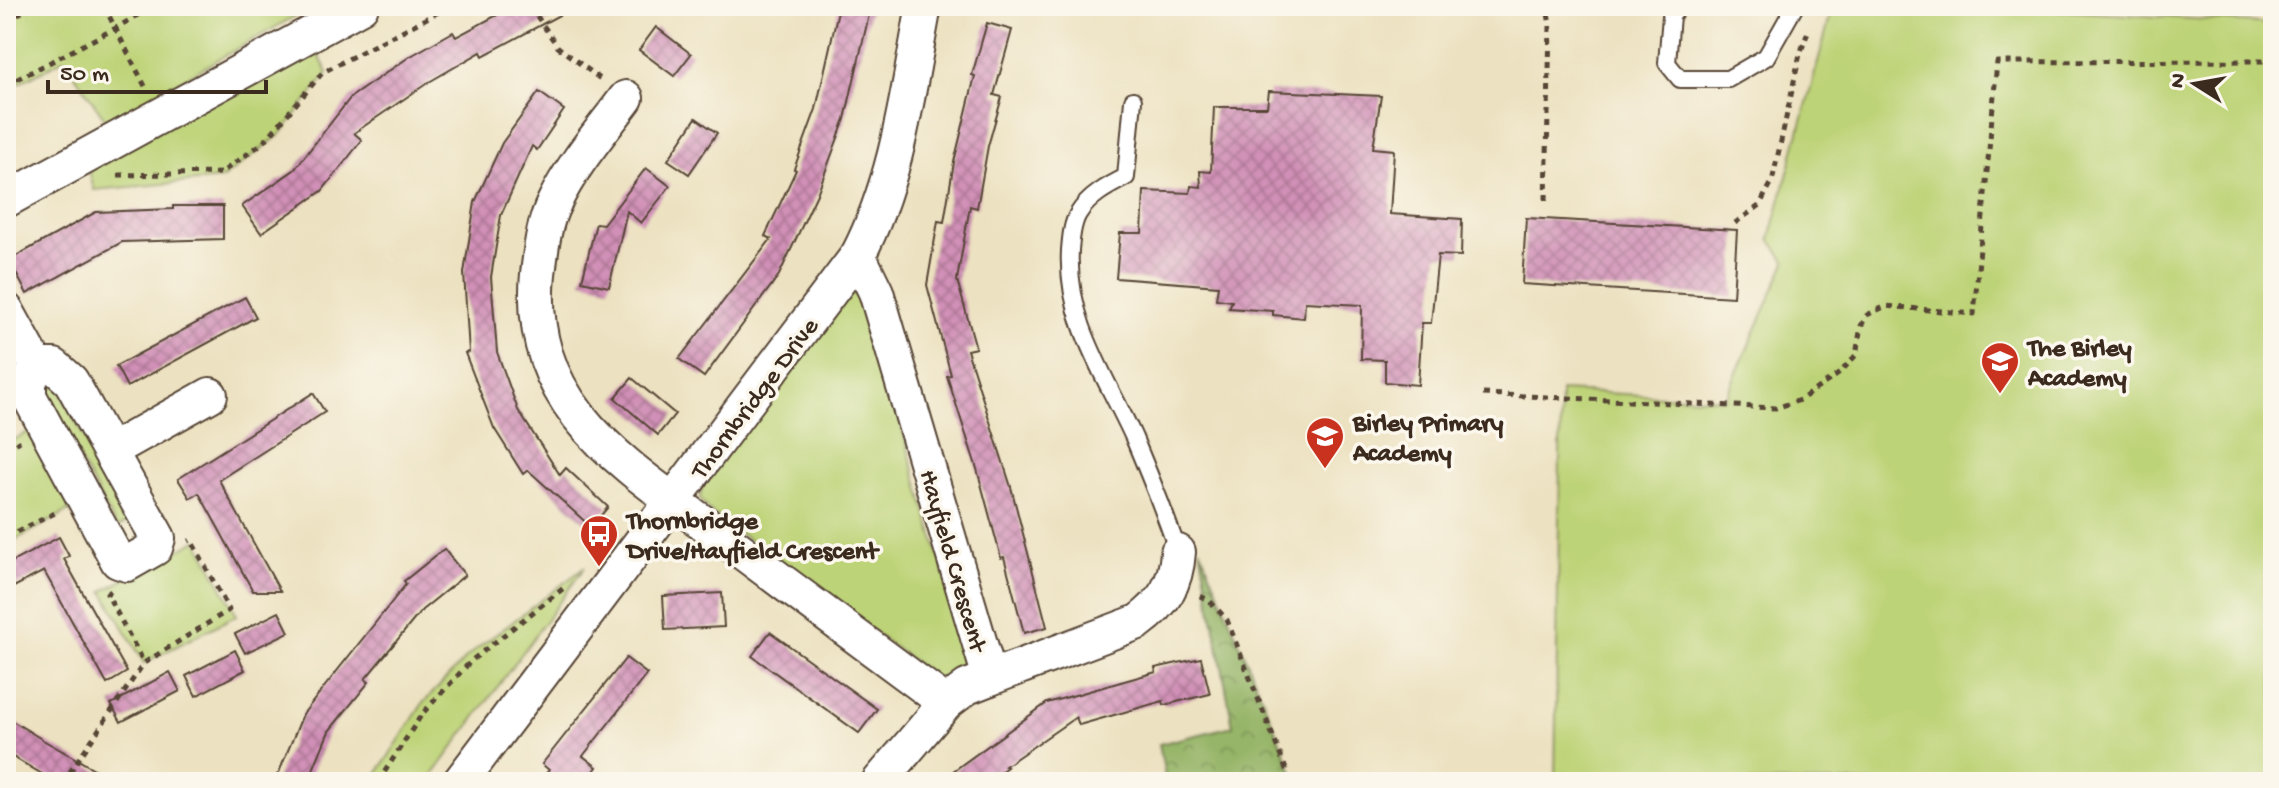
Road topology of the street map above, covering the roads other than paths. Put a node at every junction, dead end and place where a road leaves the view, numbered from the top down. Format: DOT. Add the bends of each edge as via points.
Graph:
graph roads {
  1 [pos="361,6"];
  2 [pos="924,6"];
  3 [pos="1680,6"];
  4 [pos="1795,6"];
  5 [pos="626,98"];
  6 [pos="1133,100"];
  7 [pos="6,200"];
  8 [pos="858,255"];
  9 [pos="6,310"];
  10 [pos="37,366"];
  11 [pos="210,395"];
  12 [pos="110,451"];
  13 [pos="674,501"];
  14 [pos="1178,552"];
  15 [pos="990,678"];
  16 [pos="946,703"];
  17 [pos="460,782"];
  18 [pos="879,782"];
  1 -- 7 [label="street"];
  2 -- 8 [label="street, Thornbridge Drive" via="890,181"];
  3 -- 4 [label="lane" via="1671,16 1667,63 1680,79 1728,79 1766,57"];
  5 -- 13 [label="street" via="552,206 541,246 538,327 550,372 568,406 594,436"];
  6 -- 14 [label="lane" via="1126,177 1099,191 1078,214 1069,269 1074,306 1088,346 1132,435"];
  8 -- 13 [label="street, Thornbridge Drive"];
  8 -- 15 [label="street, Hayfield Crescent" via="876,292"];
  9 -- 10 [label="street"];
  10 -- 12 [label="street" via="54,366 71,381"];
  10 -- 12 [label="street" via="29,396 118,561 141,556 158,538"];
  11 -- 12 [label="street"];
  13 -- 16 [label="street"];
  13 -- 17 [label="street, Thornbridge Drive"];
  14 -- 15 [label="street" via="1172,586 1155,610 1138,622"];
  15 -- 16 [label="street, Hayfield Crescent"];
  16 -- 18 [label="street, Hayfield Crescent"];
}
